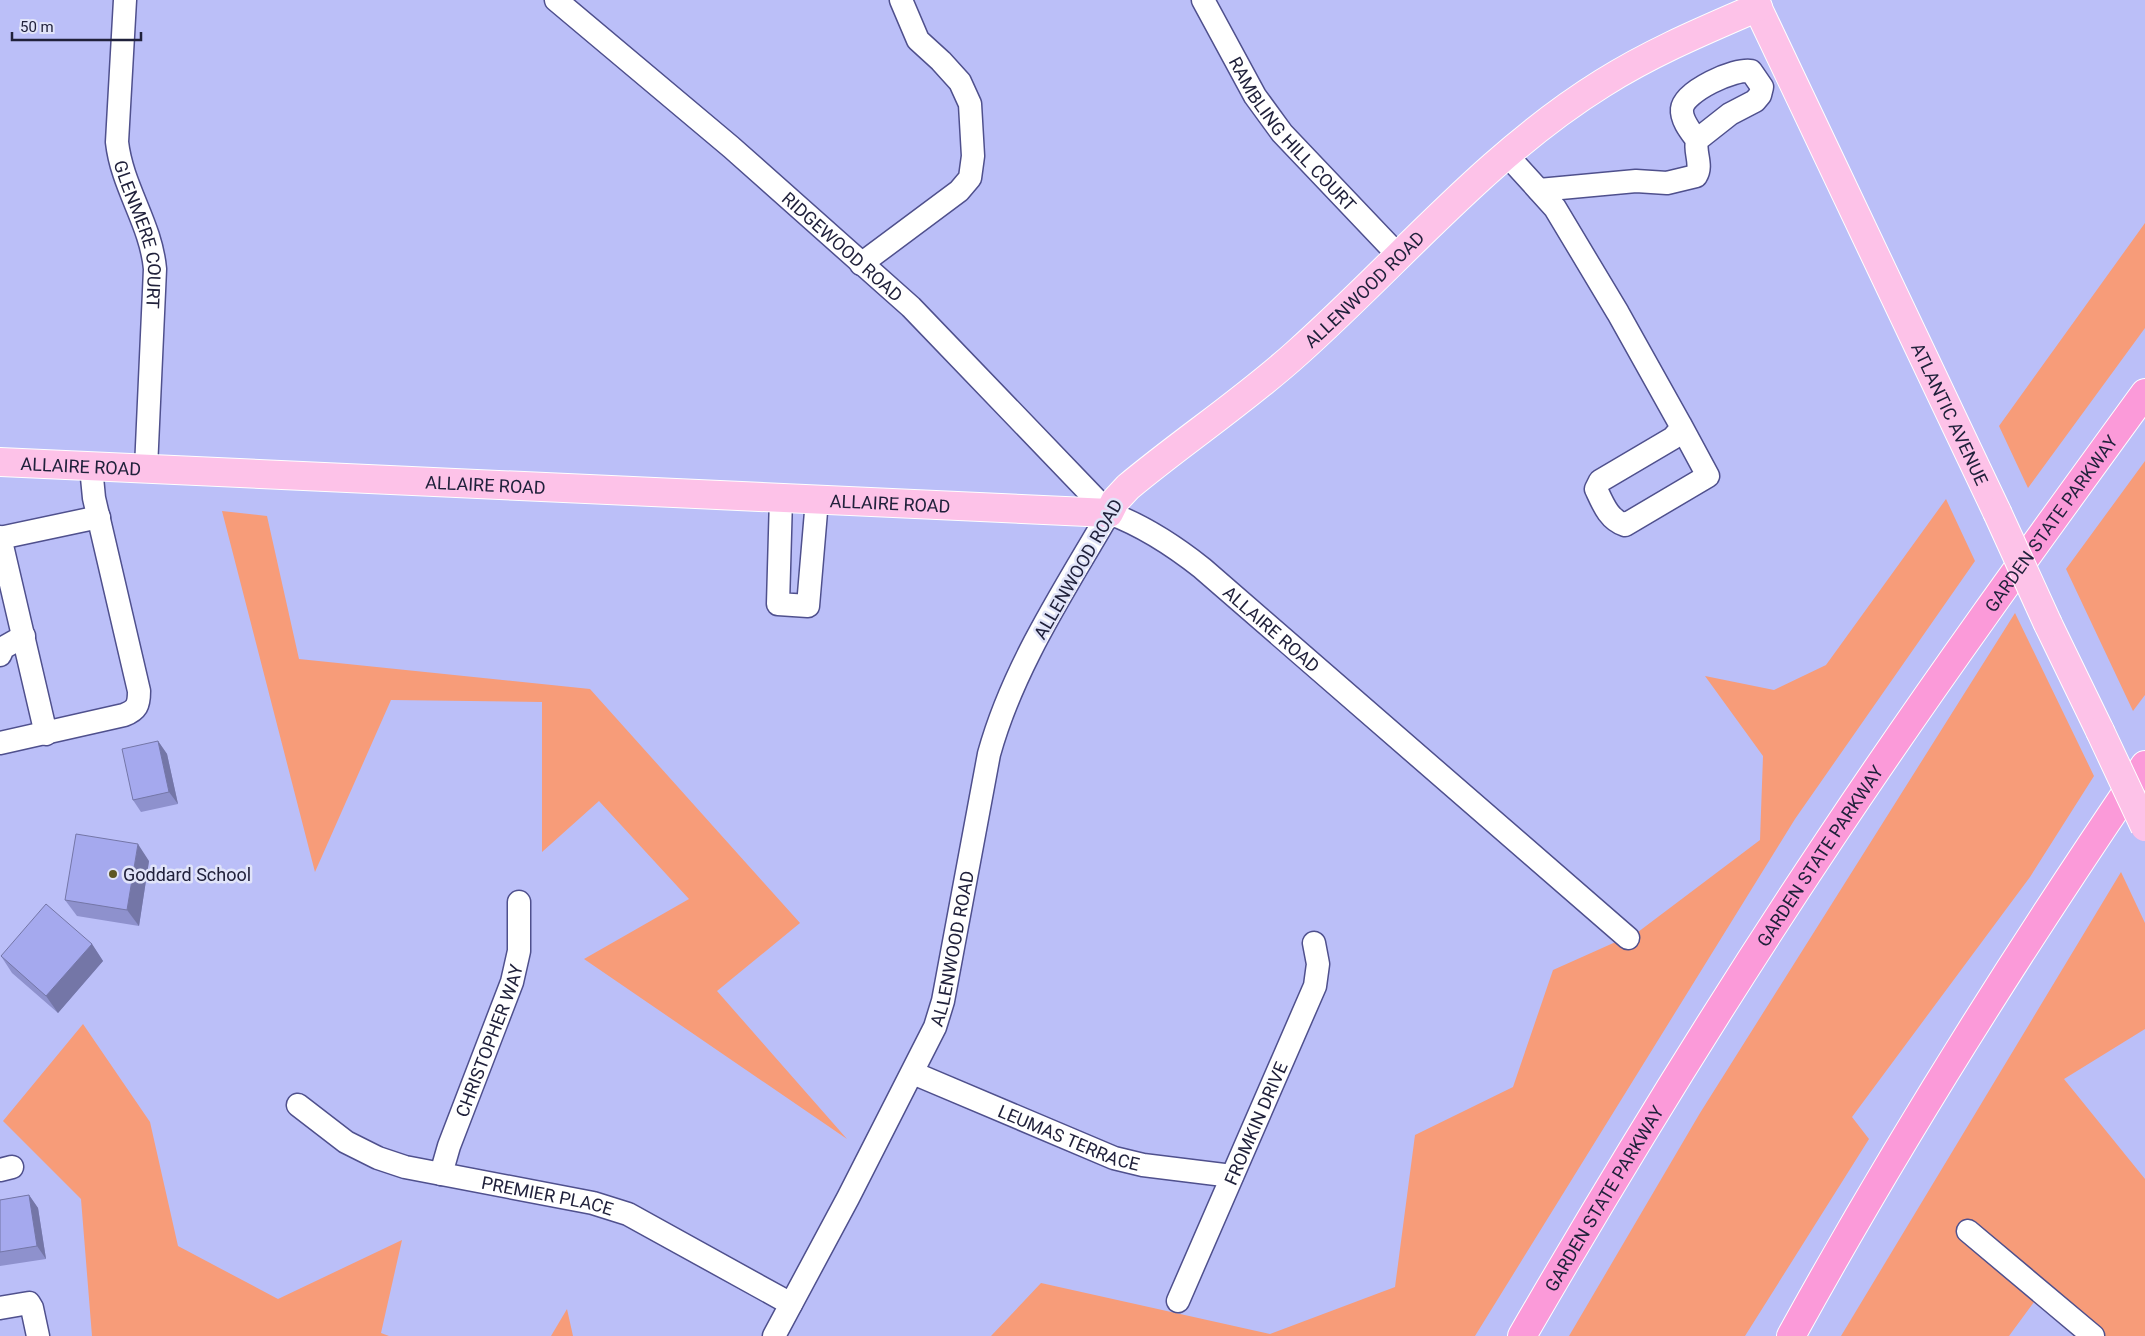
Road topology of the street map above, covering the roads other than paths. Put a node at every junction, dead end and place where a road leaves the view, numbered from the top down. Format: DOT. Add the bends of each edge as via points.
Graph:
graph roads {
  1 [pos="125,0"];
  2 [pos="556,0"];
  3 [pos="901,0"];
  4 [pos="1202,0"];
  5 [pos="1756,3"];
  6 [pos="1697,140"];
  7 [pos="1507,155"];
  8 [pos="1539,190"];
  9 [pos="1399,256"];
  10 [pos="860,264"];
  11 [pos="2145,393"];
  12 [pos="1680,424"];
  13 [pos="0,462"];
  14 [pos="91,467"];
  15 [pos="146,468"];
  16 [pos="781,498"];
  17 [pos="817,500"];
  18 [pos="1109,513"];
  19 [pos="99,517"];
  20 [pos="0,538"];
  21 [pos="24,636"];
  22 [pos="0,655"];
  23 [pos="46,734"];
  24 [pos="0,743"];
  25 [pos="2145,765"];
  26 [pos="2145,827"];
  27 [pos="519,902"];
  28 [pos="1628,938"];
  29 [pos="1314,943"];
  30 [pos="913,1073"];
  31 [pos="298,1105"];
  32 [pos="442,1174"];
  33 [pos="1232,1176"];
  34 [pos="1968,1231"];
  35 [pos="1178,1301"];
  36 [pos="791,1304"];
  37 [pos="0,1308"];
  38 [pos="38,1336"];
  39 [pos="774,1336"];
  40 [pos="1522,1336"];
  41 [pos="1790,1336"];
  42 [pos="2093,1336"];
  1 -- 15 [label="street, GLENMERE COURT" via="117,142 119,162 150,236 156,269"];
  2 -- 10 [label="street, RIDGEWOOD ROAD" via="731,147"];
  3 -- 10 [label="street" via="918,40 960,82 970,104 973,156 970,178 959,191"];
  4 -- 9 [label="street, RAMBLING HILL COURT" via="1255,96 1282,133"];
  5 -- 7 [label="main road, ALLENWOOD ROAD" via="1636,63 1562,111"];
  5 -- 26 [label="main road, ATLANTIC AVENUE, bridge"];
  6 -- 8 [label="street" via="1700,170 1688,180"];
  7 -- 8 [label="street"];
  7 -- 9 [label="main road, ALLENWOOD ROAD"];
  8 -- 12 [label="street" via="1555,208 1579,246"];
  9 -- 18 [label="main road, ALLENWOOD ROAD" via="1295,355 1128,487 1115,500"];
  10 -- 18 [label="street, RIDGEWOOD ROAD" via="912,307"];
  11 -- 40 [label="highway, GARDEN STATE PARKWAY" via="1974,628 1827,843 1660,1104"];
  12 -- 12 [label="street" via="1673,438 1600,481 1596,489 1616,523 1625,525 1708,476"];
  13 -- 14 [label="main road, ALLAIRE ROAD"];
  14 -- 15 [label="main road, ALLAIRE ROAD"];
  14 -- 19 [label="street"];
  15 -- 16 [label="main road, ALLAIRE ROAD"];
  16 -- 17 [label="main road, ALLAIRE ROAD"];
  16 -- 17 [label="street" via="778,604 808,606"];
  17 -- 18 [label="main road, ALLAIRE ROAD"];
  18 -- 28 [label="street, ALLAIRE ROAD" via="1135,522 1202,568"];
  18 -- 30 [label="street, ALLENWOOD ROAD" via="1021,667 998,720 987,763 943,1001 935,1027"];
  19 -- 20 [label="street"];
  19 -- 23 [label="street" via="139,691 138,706 124,715"];
  20 -- 21 [label="street"];
  21 -- 22 [label="street" via="3,648"];
  21 -- 23 [label="street"];
  23 -- 24 [label="street"];
  25 -- 41 [label="highway" via="2059,892 1947,1070"];
  27 -- 32 [label="street, CHRISTOPHER WAY" via="519,951 512,982 448,1146"];
  29 -- 33 [label="street, FROMKIN DRIVE" via="1318,964 1315,986"];
  30 -- 33 [label="street, LEUMAS TERRACE" via="1114,1158 1143,1165"];
  30 -- 36 [label="street, ALLENWOOD ROAD"];
  31 -- 32 [label="street, PREMIER PLACE" via="346,1142 396,1164"];
  32 -- 36 [label="street, PREMIER PLACE" via="593,1203 628,1214"];
  33 -- 35 [label="street, FROMKIN DRIVE"];
  34 -- 42 [label="street"];
  36 -- 39 [label="street, ALLENWOOD ROAD"];
  37 -- 38 [label="street" via="29,1303"];
}
